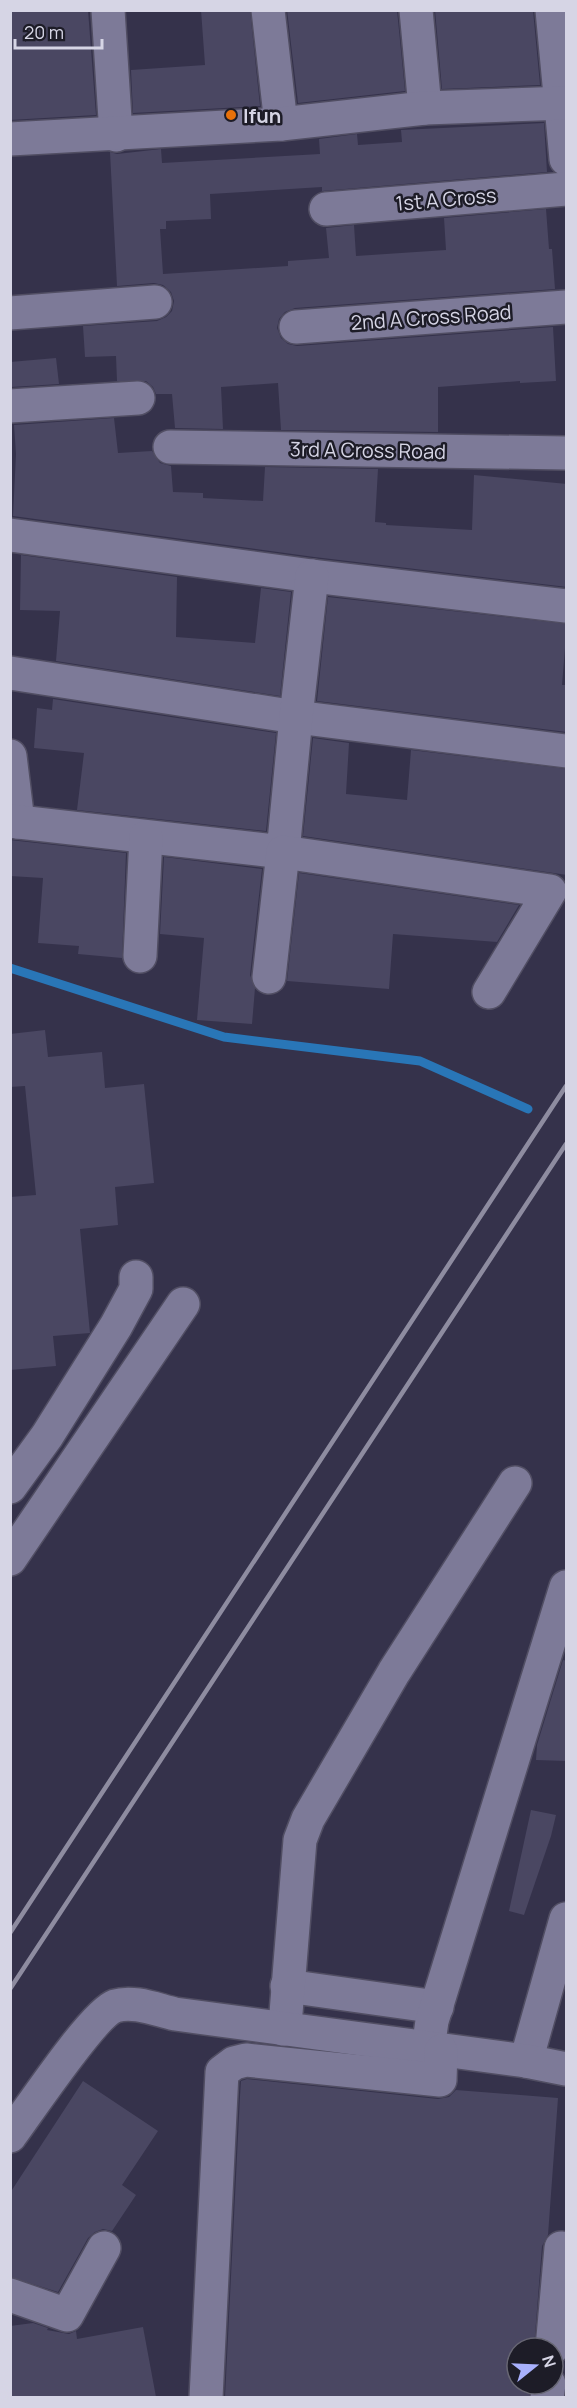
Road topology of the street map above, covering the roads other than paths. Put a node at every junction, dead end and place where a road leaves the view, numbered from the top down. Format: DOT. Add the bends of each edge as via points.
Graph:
graph roads {
  1 [pos="108,10"];
  2 [pos="268,10"];
  3 [pos="416,10"];
  4 [pos="552,10"];
  5 [pos="564,104"];
  6 [pos="425,108"];
  7 [pos="281,124"];
  8 [pos="116,135"];
  9 [pos="10,139"];
  10 [pos="567,159"];
  11 [pos="567,189"];
  12 [pos="326,209"];
  13 [pos="155,302"];
  14 [pos="567,307"];
  15 [pos="10,312"];
  16 [pos="296,327"];
  17 [pos="138,398"];
  18 [pos="10,406"];
  19 [pos="170,447"];
  20 [pos="567,453"];
  21 [pos="10,535"];
  22 [pos="312,576"];
  23 [pos="567,606"];
  24 [pos="10,672"];
  25 [pos="296,717"];
  26 [pos="567,751"];
  27 [pos="10,756"];
  28 [pos="14,822"];
  29 [pos="146,837"];
  30 [pos="283,852"];
  31 [pos="558,890"];
  32 [pos="140,956"];
  33 [pos="269,976"];
  34 [pos="489,992"];
  35 [pos="136,1277"];
  36 [pos="183,1304"];
  37 [pos="515,1483"];
  38 [pos="10,1486"];
  39 [pos="10,1559"];
  40 [pos="567,1587"];
  41 [pos="567,1919"];
  42 [pos="287,1986"];
  43 [pos="437,2007"];
  44 [pos="275,2028"];
  45 [pos="315,2034"];
  46 [pos="435,2050"];
  47 [pos="259,2061"];
  48 [pos="526,2061"];
  49 [pos="309,2066"];
  50 [pos="567,2069"];
  51 [pos="10,2136"];
  52 [pos="105,2248"];
  53 [pos="561,2248"];
  54 [pos="10,2295"];
  55 [pos="553,2336"];
  56 [pos="206,2397"];
  1 -- 8 [label="street"];
  2 -- 7 [label="street"];
  3 -- 6 [label="street"];
  4 -- 5 [label="street"];
  5 -- 6 [label="street"];
  5 -- 10 [label="street"];
  6 -- 7 [label="street"];
  7 -- 8 [label="street"];
  8 -- 9 [label="street"];
  11 -- 12 [label="street, 1st A Cross"];
  13 -- 15 [label="street"];
  14 -- 16 [label="street, 2nd A Cross Road"];
  17 -- 18 [label="street"];
  19 -- 20 [label="street, 3rd A Cross Road"];
  21 -- 22 [label="street"];
  22 -- 23 [label="street"];
  22 -- 25 [label="street"];
  24 -- 25 [label="street"];
  25 -- 26 [label="street"];
  25 -- 30 [label="street"];
  27 -- 28 [label="street"];
  28 -- 29 [label="street"];
  29 -- 30 [label="street"];
  29 -- 32 [label="street"];
  30 -- 31 [label="street"];
  30 -- 33 [label="street"];
  31 -- 34 [label="street"];
  35 -- 38 [label="street" via="136,1289 116,1326 47,1436"];
  36 -- 39 [label="street"];
  37 -- 42 [label="street" via="394,1672 308,1819 300,1840"];
  40 -- 43 [label="street"];
  41 -- 48 [label="street"];
  42 -- 43 [label="street"];
  42 -- 44 [label="street" via="286,2013"];
  43 -- 46 [label="street"];
  44 -- 45 [label="street"];
  44 -- 47 [label="street"];
  44 -- 51 [label="street" via="129,2004 114,2007 60,2067"];
  45 -- 46 [label="street"];
  45 -- 49 [label="street"];
  46 -- 48 [label="street"];
  46 -- 49 [label="street" via="440,2080"];
  47 -- 49 [label="street"];
  47 -- 56 [label="street" via="234,2063 222,2072"];
  48 -- 50 [label="street"];
  52 -- 54 [label="street" via="67,2315"];
  53 -- 55 [label="street"];
}
